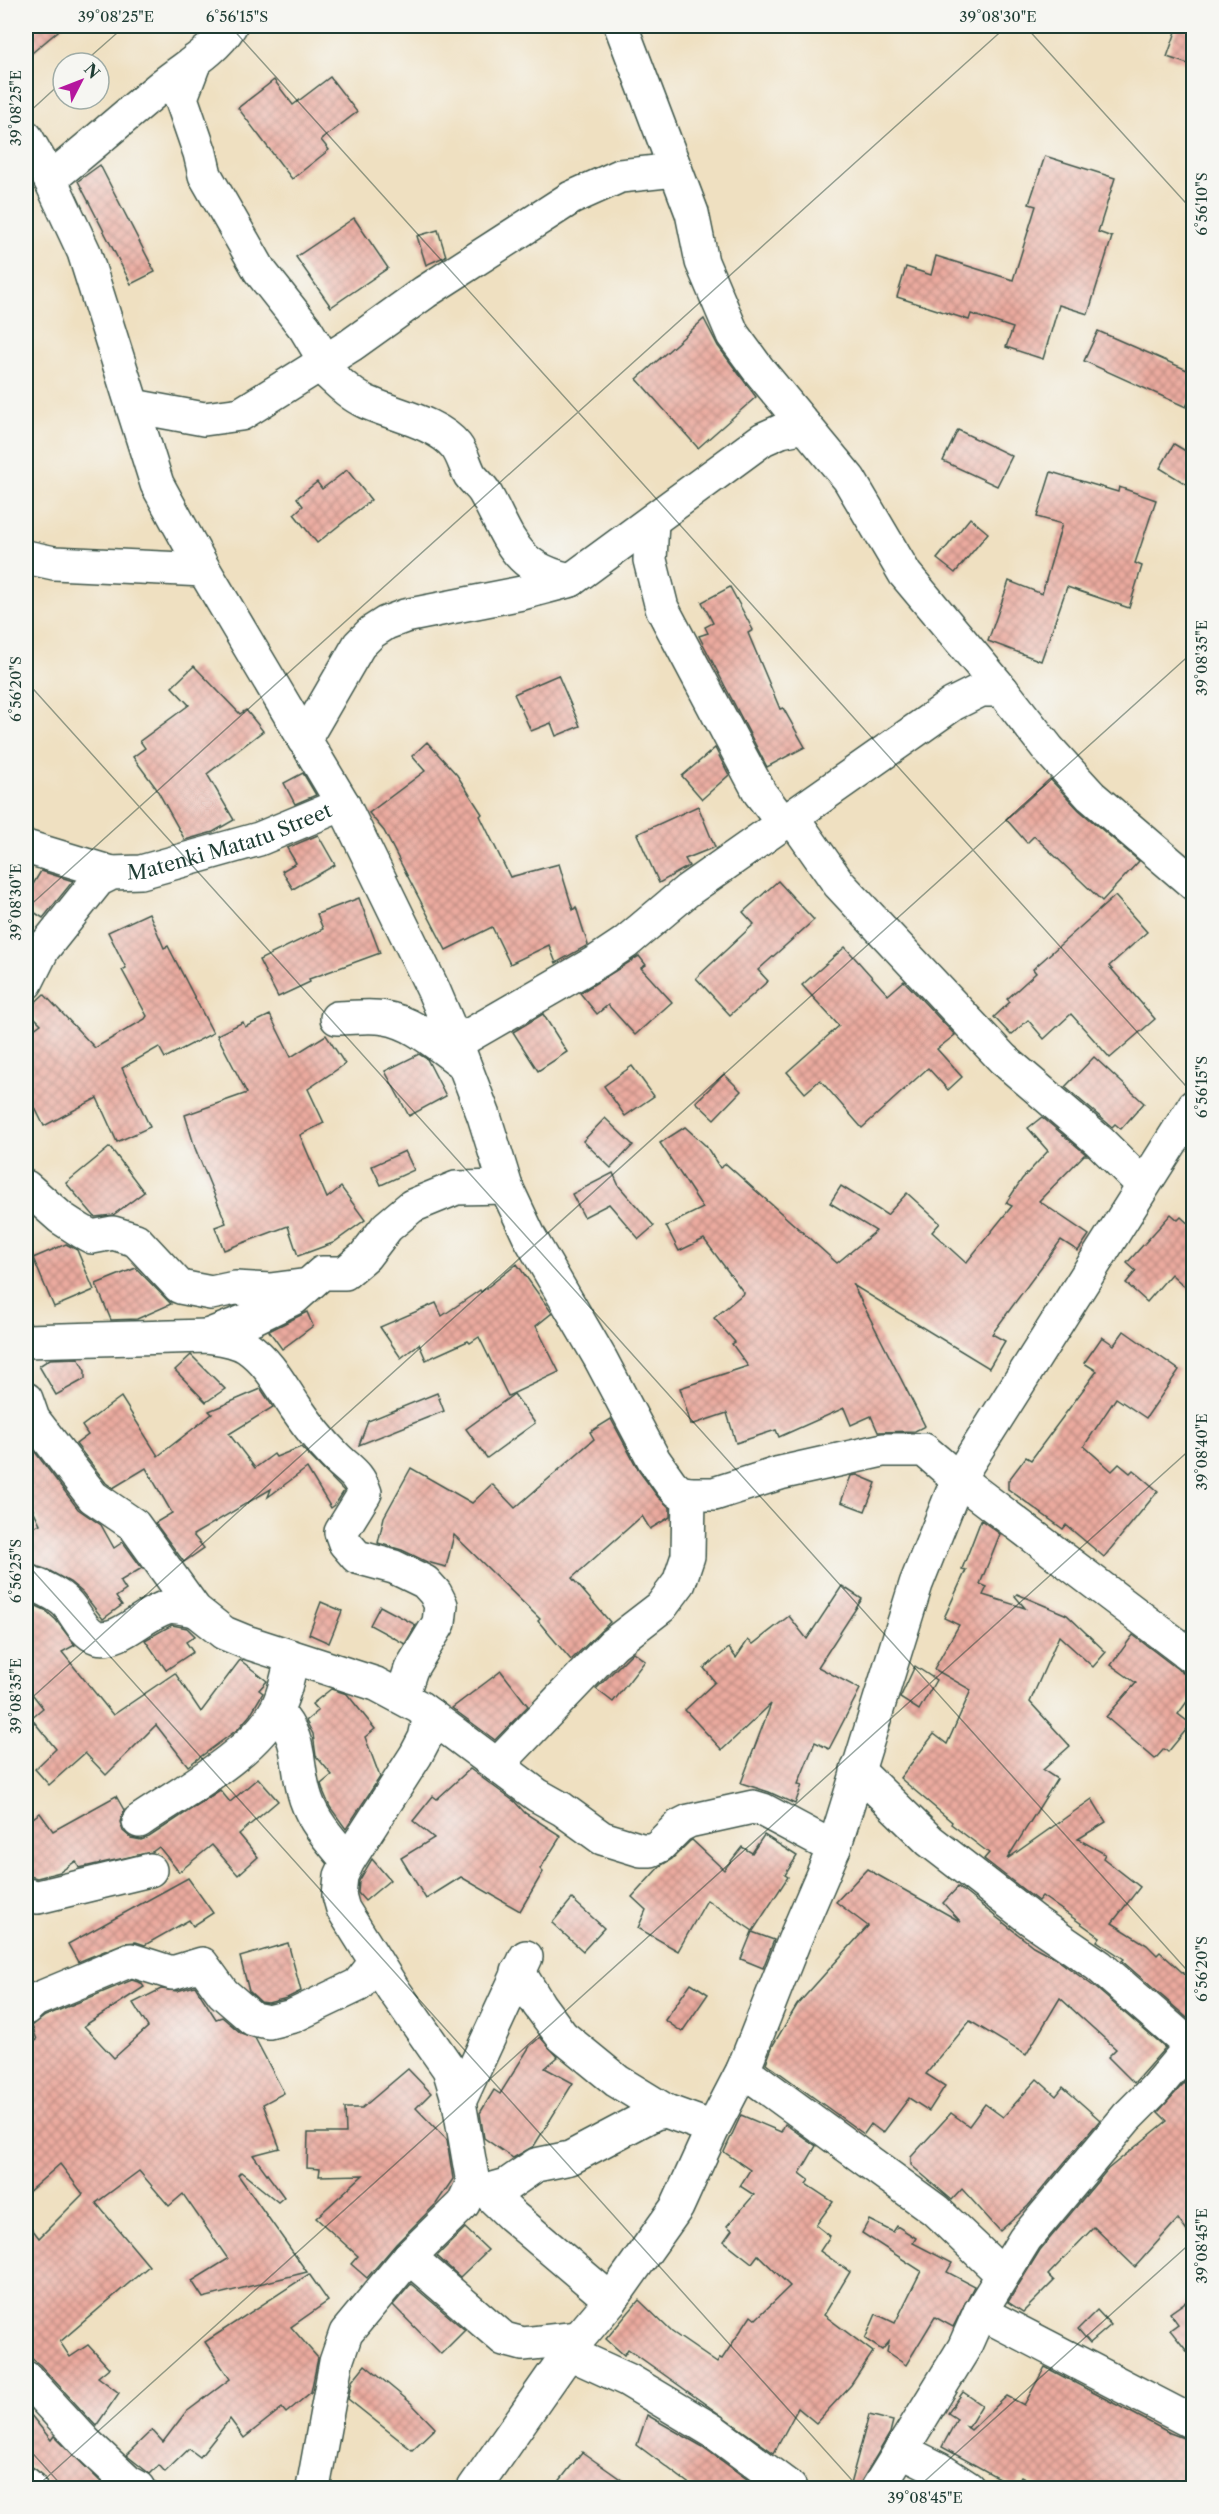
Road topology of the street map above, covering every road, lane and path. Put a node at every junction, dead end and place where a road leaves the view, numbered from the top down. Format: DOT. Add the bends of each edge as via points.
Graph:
graph roads {
  1 [pos="230,26"];
  2 [pos="621,26"];
  3 [pos="195,61"];
  4 [pos="27,145"];
  5 [pos="675,170"];
  6 [pos="50,179"];
  7 [pos="322,363"];
  8 [pos="133,406"];
  9 [pos="806,426"];
  10 [pos="652,521"];
  11 [pos="26,557"];
  12 [pos="204,570"];
  13 [pos="571,580"];
  14 [pos="1002,690"];
  15 [pos="304,740"];
  16 [pos="343,804"];
  17 [pos="788,820"];
  18 [pos="26,847"];
  19 [pos="112,873"];
  20 [pos="1194,884"];
  21 [pos="26,983"];
  22 [pos="337,1018"];
  23 [pos="460,1053"];
  24 [pos="1194,1106"];
  25 [pos="1143,1185"];
  26 [pos="26,1187"];
  27 [pos="506,1187"];
  28 [pos="306,1285"];
  29 [pos="207,1336"];
  30 [pos="26,1341"];
  31 [pos="26,1399"];
  32 [pos="958,1479"];
  33 [pos="689,1494"];
  34 [pos="26,1581"];
  35 [pos="195,1610"];
  36 [pos="292,1657"];
  37 [pos="1194,1658"];
  38 [pos="402,1696"];
  39 [pos="276,1711"];
  40 [pos="430,1715"];
  41 [pos="497,1765"];
  42 [pos="857,1770"];
  43 [pos="139,1821"];
  44 [pos="834,1848"];
  45 [pos="348,1862"];
  46 [pos="150,1869"];
  47 [pos="26,1895"];
  48 [pos="376,1962"];
  49 [pos="26,2008"];
  50 [pos="1192,2048"];
  51 [pos="743,2070"];
  52 [pos="459,2102"];
  53 [pos="666,2111"];
  54 [pos="713,2128"];
  55 [pos="480,2187"];
  56 [pos="409,2257"];
  57 [pos="1002,2274"];
  58 [pos="611,2300"];
  59 [pos="980,2312"];
  60 [pos="574,2346"];
  61 [pos="26,2378"];
  62 [pos="1194,2423"];
  63 [pos="901,2450"];
  64 [pos="26,2484"];
  65 [pos="489,2484"];
  66 [pos="30,2488"];
  67 [pos="139,2488"];
  68 [pos="313,2488"];
  69 [pos="790,2488"];
  70 [pos="878,2488"];
  71 [pos="968,2488"];
  1 -- 3 [label="street"];
  2 -- 5 [label="street"];
  3 -- 6 [label="street"];
  3 -- 7 [label="street" via="181,98 205,176 260,271 305,328"];
  4 -- 6 [label="street"];
  5 -- 7 [label="street" via="620,176 571,198"];
  5 -- 9 [label="street" via="692,213 702,262 733,335"];
  6 -- 8 [label="street" via="84,252"];
  7 -- 8 [label="street" via="242,414 204,419"];
  7 -- 13 [label="street" via="349,392 436,431 454,444 509,542 541,571"];
  8 -- 12 [label="street" via="157,484"];
  9 -- 10 [label="street" via="763,439"];
  9 -- 14 [label="street" via="849,479 905,574"];
  10 -- 13 [label="street"];
  10 -- 17 [label="street" via="650,560 662,608 760,793"];
  11 -- 12 [label="street" via="65,563"];
  12 -- 15 [label="street"];
  13 -- 15 [label="street" via="386,623 359,645"];
  14 -- 17 [label="street" via="969,694"];
  14 -- 20 [label="street" via="1091,796"];
  15 -- 16 [label="street"];
  16 -- 19 [label="street, Matenki Matatu Street" via="259,839 141,872"];
  16 -- 23 [label="street"];
  17 -- 23 [label="street" via="688,890 625,943"];
  17 -- 25 [label="street" via="839,884 1004,1059"];
  18 -- 19 [label="street"];
  19 -- 21 [label="street, Matenki Matatu Street" via="98,880 43,949"];
  22 -- 23 [label="street" via="394,1020"];
  23 -- 27 [label="street"];
  24 -- 25 [label="street"];
  25 -- 32 [label="street"];
  26 -- 28 [label="street" via="61,1218 92,1237 113,1233 136,1240 180,1287 211,1293"];
  27 -- 28 [label="street" via="456,1188 412,1206 345,1273 322,1273"];
  27 -- 33 [label="street" via="529,1236 654,1460 678,1492"];
  28 -- 29 [label="street" via="294,1298"];
  29 -- 30 [label="street"];
  29 -- 38 [label="street" via="246,1346 260,1358 311,1428 361,1480 365,1493 341,1532 357,1557 411,1574 435,1593 441,1605 439,1623 411,1669"];
  31 -- 35 [label="street" via="33,1419 93,1497 134,1525"];
  32 -- 33 [label="street" via="924,1450 883,1450 780,1473 714,1494"];
  32 -- 37 [label="street"];
  32 -- 42 [label="street" via="916,1584"];
  33 -- 41 [label="street" via="688,1557 679,1583 661,1607 613,1644"];
  34 -- 35 [label="street" via="64,1600 91,1634 99,1638 113,1638 168,1607"];
  35 -- 36 [label="street" via="224,1633"];
  36 -- 38 [label="street"];
  36 -- 39 [label="street"];
  38 -- 40 [label="street"];
  39 -- 43 [label="street" via="234,1757"];
  39 -- 45 [label="street" via="294,1737 314,1815"];
  40 -- 41 [label="street"];
  40 -- 45 [label="street" via="416,1755"];
  41 -- 44 [label="street" via="602,1838 641,1850 659,1846 688,1821 747,1807 763,1810"];
  42 -- 44 [label="street"];
  42 -- 50 [label="street" via="930,1841 1099,1966"];
  44 -- 51 [label="street"];
  45 -- 48 [label="street" via="341,1876 339,1895"];
  46 -- 47 [label="street" via="38,1897"];
  48 -- 49 [label="street" via="357,1985 293,2016 269,2022 253,2019 223,1993 202,1964 172,1973 131,1960 35,2000"];
  48 -- 52 [label="street" via="442,2057"];
  50 -- 57 [label="street" via="1025,2239"];
  51 -- 54 [label="street"];
  51 -- 57 [label="street" via="935,2210"];
  52 -- 53 [label="street" via="522,1963 538,2005 562,2036 623,2085"];
  52 -- 55 [label="street"];
  53 -- 54 [label="street"];
  53 -- 55 [label="street" via="655,2113 570,2158 536,2165 507,2186"];
  54 -- 58 [label="street" via="677,2207"];
  55 -- 56 [label="street"];
  55 -- 58 [label="street"];
  56 -- 60 [label="street" via="504,2339 523,2344"];
  56 -- 68 [label="street" via="346,2333 336,2362"];
  57 -- 59 [label="street"];
  58 -- 60 [label="street"];
  59 -- 62 [label="street"];
  59 -- 63 [label="street" via="963,2348"];
  60 -- 65 [label="street"];
  60 -- 69 [label="street" via="713,2431"];
  61 -- 67 [label="street" via="85,2442"];
  63 -- 70 [label="street"];
  63 -- 71 [label="street"];
  64 -- 66 [label="street"];
}
